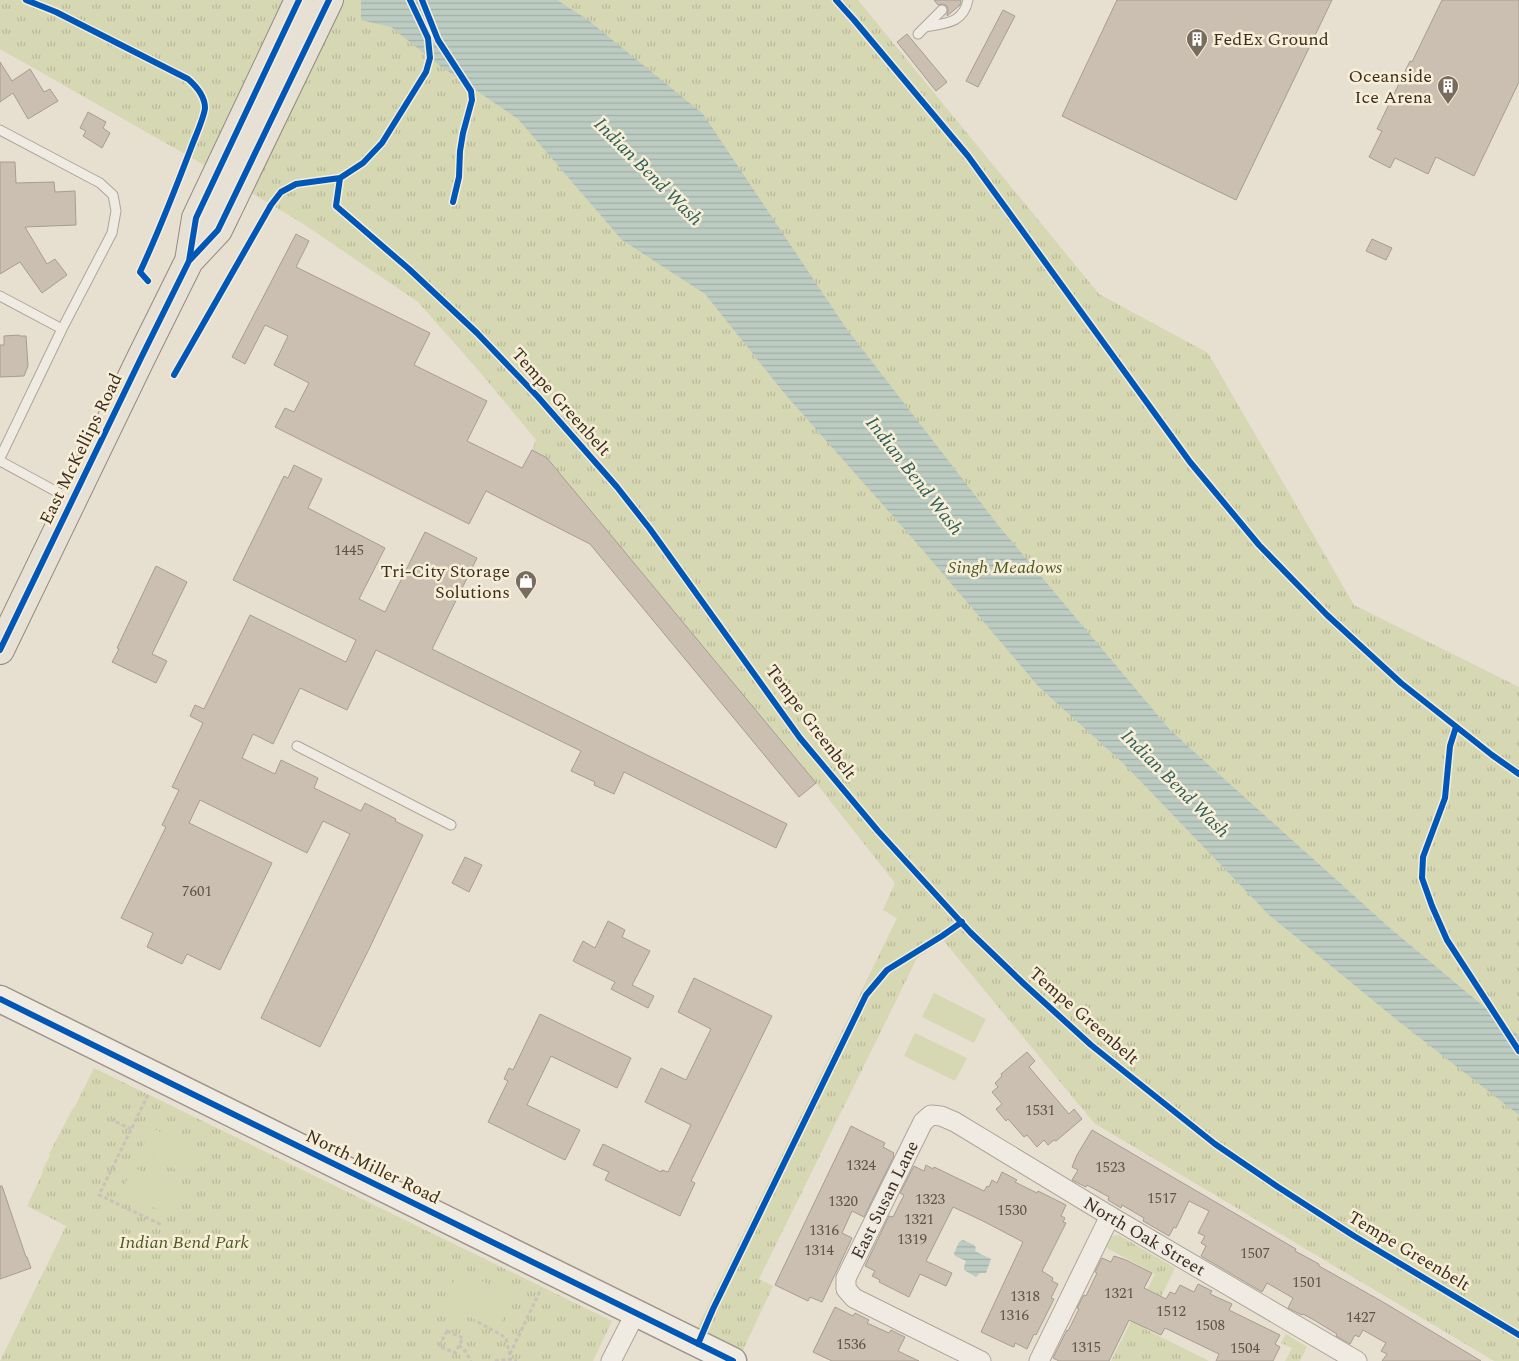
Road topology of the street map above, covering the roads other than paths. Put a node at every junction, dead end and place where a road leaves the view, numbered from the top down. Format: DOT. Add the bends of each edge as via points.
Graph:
graph roads {
  1 [pos="300,0"];
  2 [pos="329,0"];
  3 [pos="968,0"];
  4 [pos="942,10"];
  5 [pos="0,130"];
  6 [pos="189,261"];
  7 [pos="0,296"];
  8 [pos="62,329"];
  9 [pos="0,459"];
  10 [pos="73,500"];
  11 [pos="0,650"];
  12 [pos="297,746"];
  13 [pos="451,825"];
  14 [pos="0,999"];
  15 [pos="931,1115"];
  16 [pos="1110,1216"];
  17 [pos="635,1314"];
  18 [pos="724,1359"];
  19 [pos="611,1361"];
  20 [pos="981,1361"];
  21 [pos="1039,1361"];
  22 [pos="1357,1361"];
  1 -- 6 [label="main road, East McKellips Road" via="196,218"];
  2 -- 6 [label="main road, East McKellips Road" via="218,230"];
  3 -- 4 [label="lane" via="966,9 954,22 922,30"];
  5 -- 8 [label="lane" via="100,183 113,195 116,211 112,233"];
  6 -- 10 [label="main road, East McKellips Road"];
  7 -- 8 [label="lane"];
  8 -- 9 [label="lane"];
  9 -- 10 [label="lane"];
  10 -- 11 [label="main road, East McKellips Road"];
  12 -- 13 [label="lane"];
  14 -- 17 [label="street, North Miller Road"];
  15 -- 16 [label="street, North Oak Street" via="955,1122"];
  15 -- 20 [label="street, East Susan Lane" via="923,1122 850,1269 846,1288 854,1298"];
  16 -- 21 [label="street"];
  16 -- 22 [label="street, North Oak Street"];
  17 -- 18 [label="street, North Miller Road"];
  17 -- 19 [label="street"];
}
